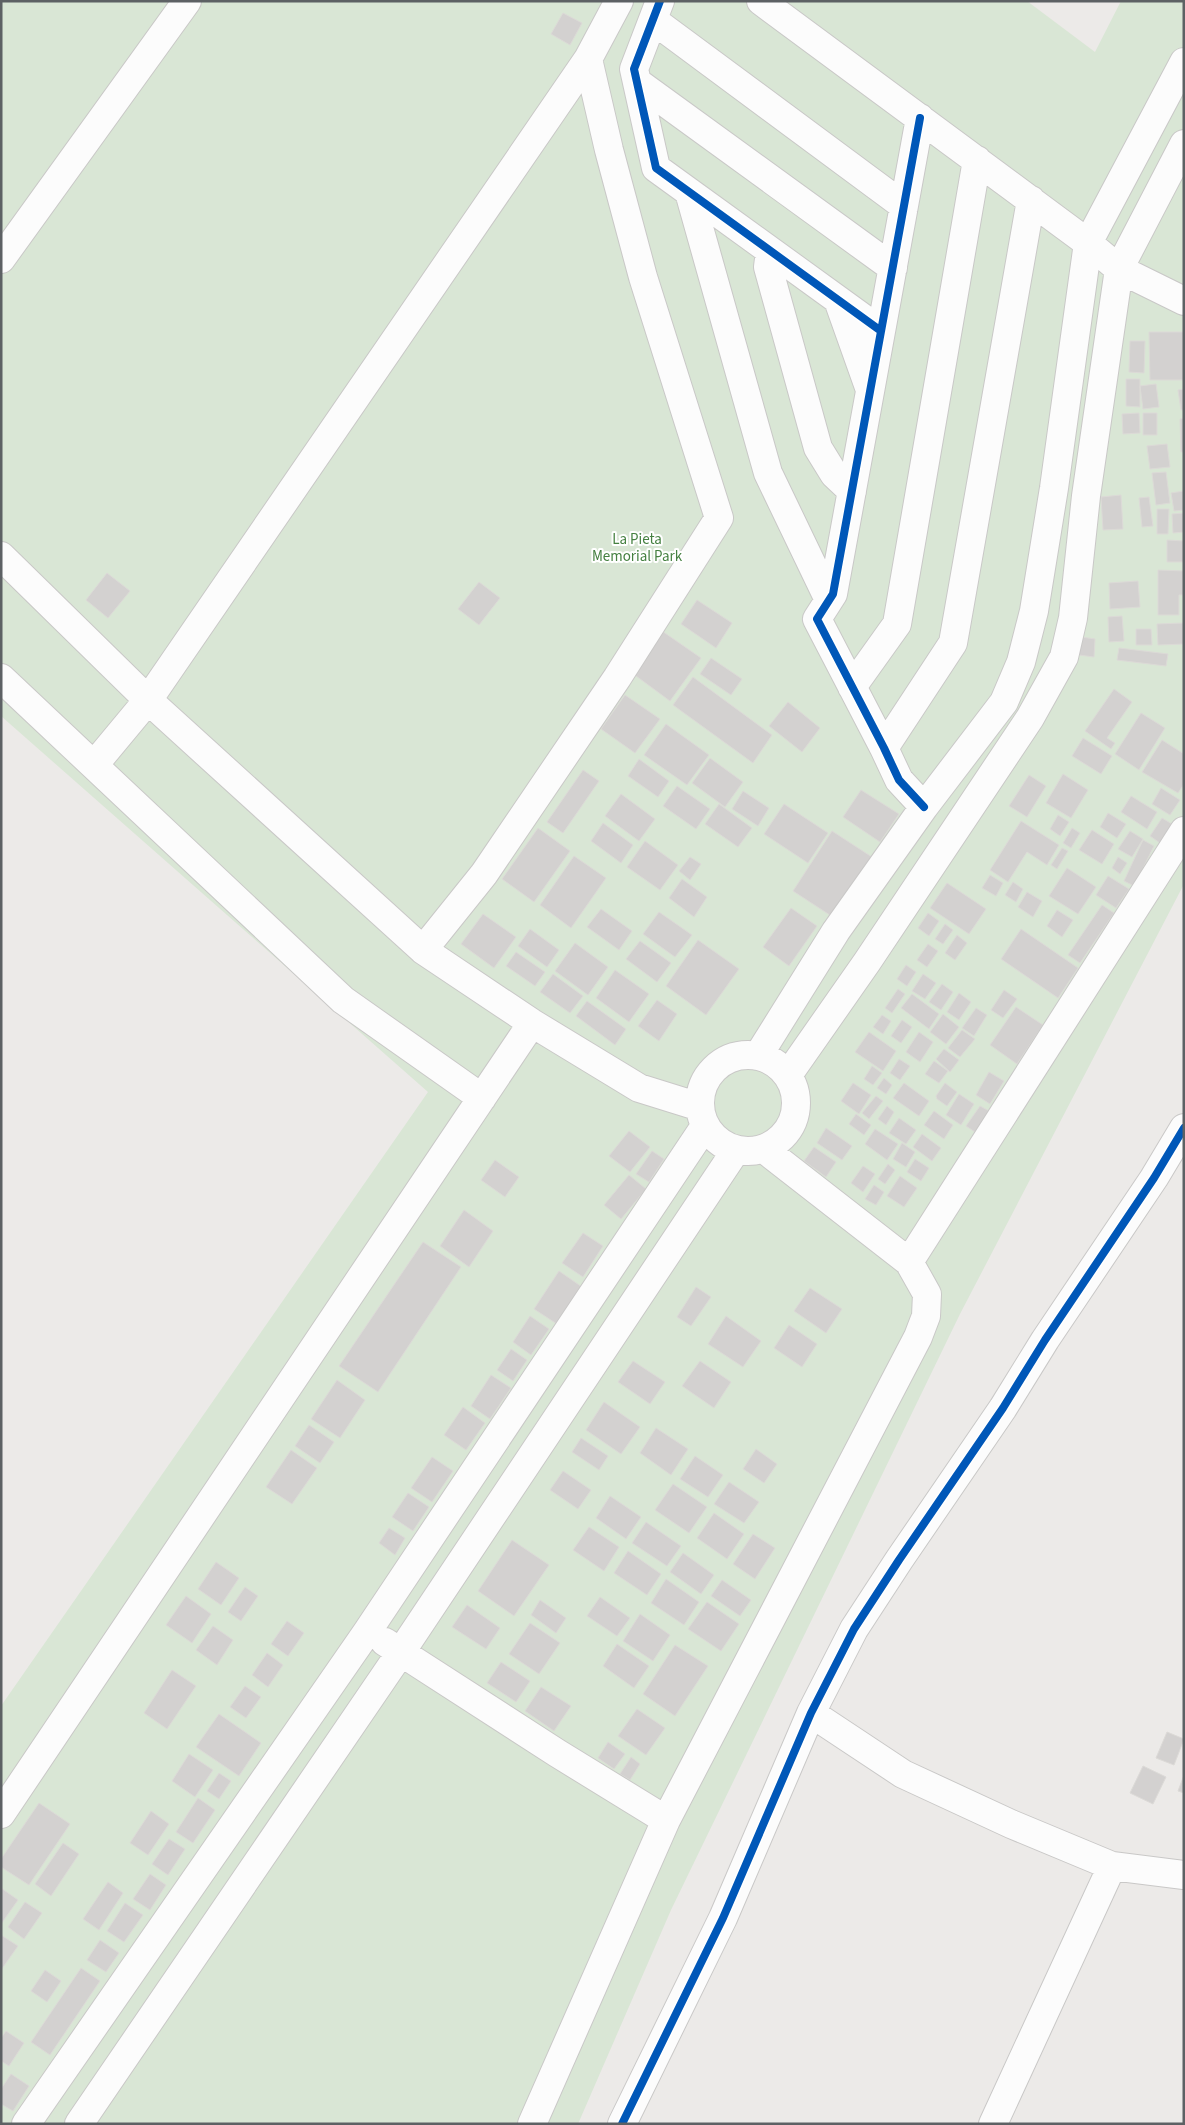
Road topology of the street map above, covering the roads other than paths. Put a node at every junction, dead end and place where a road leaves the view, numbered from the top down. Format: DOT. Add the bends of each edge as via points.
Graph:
graph roads {
  1 [pos="187,1"];
  2 [pos="618,1"];
  3 [pos="761,1"];
  4 [pos="656,11"];
  5 [pos="588,59"];
  6 [pos="1184,62"];
  7 [pos="636,82"];
  8 [pos="920,118"];
  9 [pos="1184,144"];
  10 [pos="977,160"];
  11 [pos="689,192"];
  12 [pos="1031,200"];
  13 [pos="904,206"];
  14 [pos="1088,242"];
  15 [pos="770,251"];
  16 [pos="1,260"];
  17 [pos="893,268"];
  18 [pos="1119,269"];
  19 [pos="838,300"];
  20 [pos="1184,301"];
  21 [pos="881,331"];
  22 [pos="870,392"];
  23 [pos="852,491"];
  24 [pos="1,556"];
  25 [pos="829,600"];
  26 [pos="1026,647"];
  27 [pos="1064,657"];
  28 [pos="1,678"];
  29 [pos="852,687"];
  30 [pos="148,700"];
  31 [pos="884,748"];
  32 [pos="94,765"];
  33 [pos="924,807"];
  34 [pos="1184,831"];
  35 [pos="423,950"];
  36 [pos="532,1024"];
  37 [pos="758,1056"];
  38 [pos="788,1075"];
  39 [pos="482,1098"];
  40 [pos="703,1116"];
  41 [pos="1184,1128"];
  42 [pos="764,1149"];
  43 [pos="736,1150"];
  44 [pos="909,1262"];
  45 [pos="425,1545"];
  46 [pos="458,1567"];
  47 [pos="367,1632"];
  48 [pos="401,1652"];
  49 [pos="811,1713"];
  50 [pos="1,1814"];
  51 [pos="666,1820"];
  52 [pos="1112,1866"];
  53 [pos="1184,1876"];
  54 [pos="182,1899"];
  55 [pos="218,1920"];
  56 [pos="26,2124"];
  57 [pos="79,2124"];
  58 [pos="532,2124"];
  59 [pos="622,2124"];
  60 [pos="993,2124"];
  1 -- 16 [label="street"];
  2 -- 5 [label="street"];
  3 -- 8 [label="street"];
  4 -- 7 [label="street" via="634,69"];
  4 -- 13 [label="street"];
  5 -- 30 [label="street"];
  5 -- 35 [label="street" via="643,277 719,518 506,843"];
  6 -- 14 [label="street"];
  7 -- 11 [label="street" via="656,168"];
  7 -- 17 [label="street"];
  8 -- 10 [label="street"];
  8 -- 13 [label="street"];
  9 -- 18 [label="street"];
  10 -- 12 [label="street"];
  10 -- 29 [label="street" via="897,624"];
  11 -- 15 [label="street"];
  11 -- 25 [label="street" via="768,473"];
  12 -- 14 [label="street"];
  12 -- 31 [label="street" via="953,644"];
  13 -- 17 [label="street"];
  14 -- 18 [label="street"];
  14 -- 26 [label="street" via="1054,488"];
  15 -- 19 [label="street"];
  15 -- 23 [label="street" via="768,267 818,448 834,474"];
  17 -- 21 [label="street"];
  18 -- 20 [label="street"];
  18 -- 27 [label="street" via="1086,496 1073,618"];
  19 -- 21 [label="street"];
  19 -- 22 [label="street"];
  21 -- 22 [label="street"];
  22 -- 23 [label="street"];
  23 -- 25 [label="street" via="833,594"];
  24 -- 30 [label="street"];
  25 -- 29 [label="street" via="818,619"];
  26 -- 27 [label="street"];
  26 -- 33 [label="street" via="1004,702"];
  27 -- 38 [label="street" via="1030,718"];
  28 -- 32 [label="street"];
  29 -- 31 [label="street"];
  30 -- 32 [label="street"];
  30 -- 35 [label="street"];
  31 -- 33 [label="street" via="898,780"];
  32 -- 39 [label="street" via="343,1000"];
  33 -- 37 [label="street" via="836,931"];
  34 -- 44 [label="street"];
  35 -- 36 [label="street"];
  36 -- 39 [label="street"];
  36 -- 40 [label="street" via="638,1088"];
  37 -- 38 [label="street" via="774,1063"];
  37 -- 40 [label="street" via="744,1055 716,1066 701,1092"];
  38 -- 42 [label="street" via="794,1088 794,1118 788,1132"];
  39 -- 50 [label="street"];
  40 -- 43 [label="street" via="713,1137"];
  40 -- 45 [label="street"];
  41 -- 49 [label="street" via="1003,1408 859,1621"];
  42 -- 43 [label="street" via="755,1152"];
  42 -- 44 [label="street"];
  43 -- 46 [label="street"];
  44 -- 51 [label="street" via="927,1294 926,1316 918,1337"];
  45 -- 46 [label="street"];
  45 -- 47 [label="street"];
  46 -- 48 [label="street"];
  47 -- 48 [label="street"];
  47 -- 54 [label="street"];
  48 -- 51 [label="street" via="557,1754"];
  48 -- 55 [label="street"];
  49 -- 52 [label="street" via="903,1774"];
  49 -- 59 [label="street" via="724,1918"];
  51 -- 58 [label="street"];
  52 -- 53 [label="street"];
  52 -- 60 [label="street"];
  54 -- 55 [label="street"];
  54 -- 56 [label="street"];
  55 -- 57 [label="street"];
}
